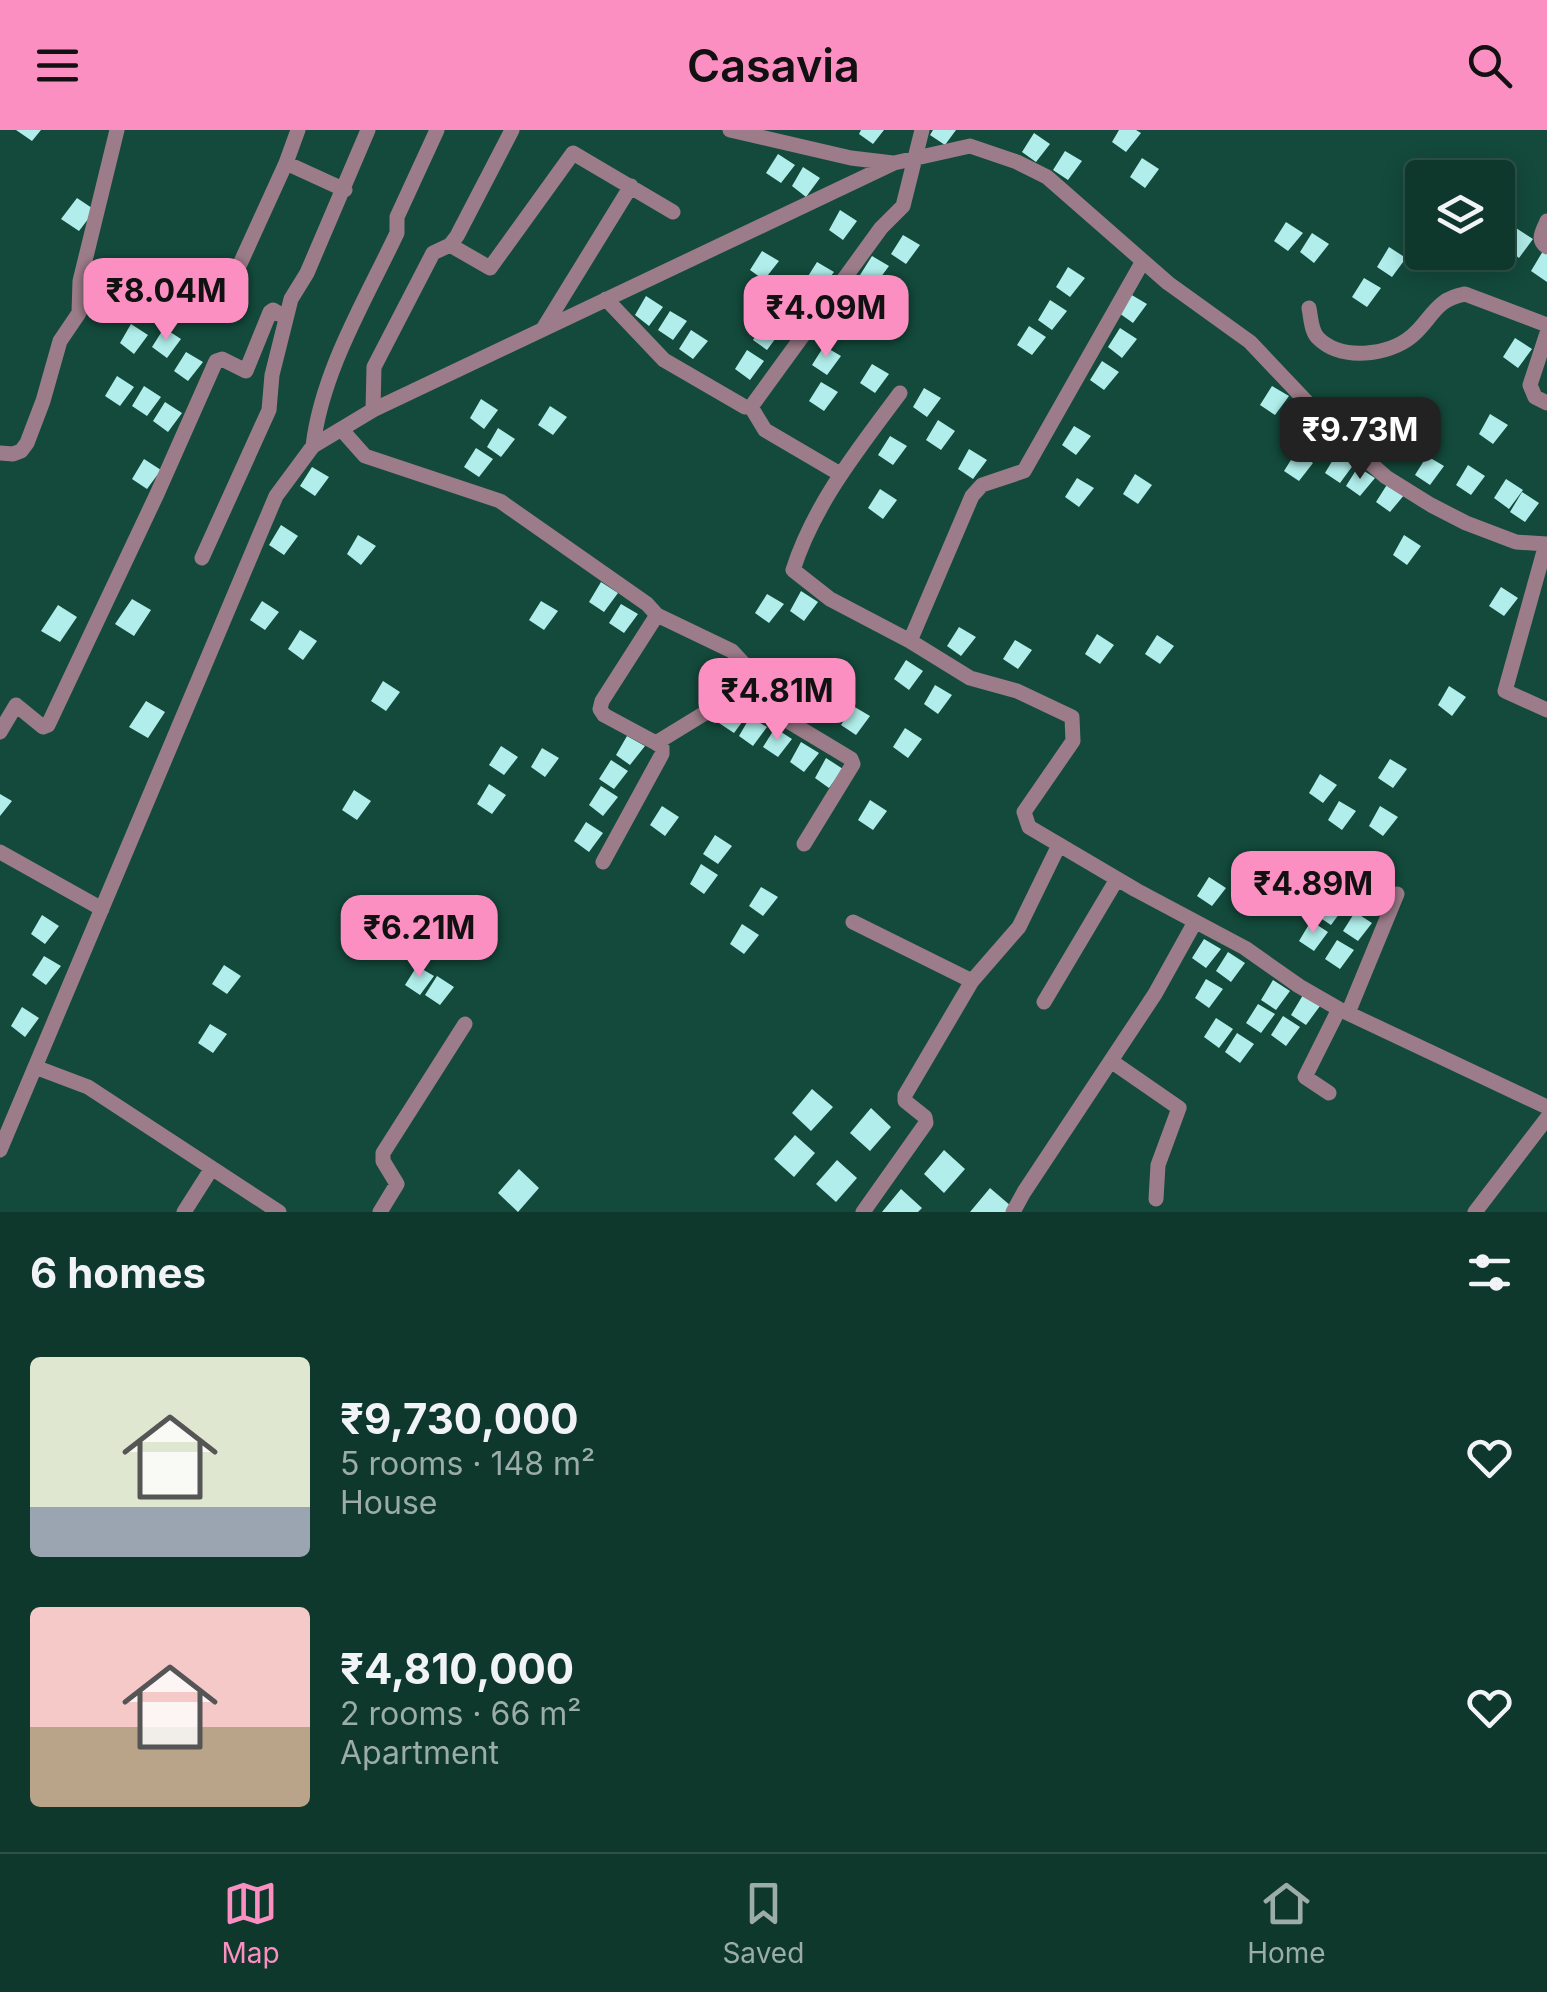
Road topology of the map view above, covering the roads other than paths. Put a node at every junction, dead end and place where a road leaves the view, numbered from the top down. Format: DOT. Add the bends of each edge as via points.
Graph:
graph roads {
  1 [pos="117,130"];
  2 [pos="298,130"];
  3 [pos="368,130"];
  4 [pos="437,130"];
  5 [pos="512,130"];
  6 [pos="731,130"];
  7 [pos="922,130"];
  8 [pos="916,158"];
  9 [pos="286,163"];
  10 [pos="894,163"];
  11 [pos="631,186"];
  12 [pos="344,190"];
  13 [pos="673,212"];
  14 [pos="1547,221"];
  15 [pos="450,245"];
  16 [pos="1547,247"];
  17 [pos="1143,261"];
  18 [pos="240,264"];
  19 [pos="606,300"];
  20 [pos="1309,308"];
  21 [pos="286,318"];
  22 [pos="1547,325"];
  23 [pos="543,329"];
  24 [pos="1547,333"];
  25 [pos="900,392"];
  26 [pos="1547,404"];
  27 [pos="751,407"];
  28 [pos="373,410"];
  29 [pos="341,429"];
  30 [pos="312,446"];
  31 [pos="0,454"];
  32 [pos="840,474"];
  33 [pos="1547,544"];
  34 [pos="202,558"];
  35 [pos="658,615"];
  36 [pos="910,641"];
  37 [pos="754,683"];
  38 [pos="1547,710"];
  39 [pos="0,732"];
  40 [pos="656,742"];
  41 [pos="804,844"];
  42 [pos="1059,845"];
  43 [pos="0,852"];
  44 [pos="604,862"];
  45 [pos="1117,879"];
  46 [pos="1396,894"];
  47 [pos="102,909"];
  48 [pos="853,922"];
  49 [pos="1195,922"];
  50 [pos="972,981"];
  51 [pos="1044,1002"];
  52 [pos="1344,1011"];
  53 [pos="465,1024"];
  54 [pos="1111,1061"];
  55 [pos="36,1067"];
  56 [pos="1328,1093"];
  57 [pos="1547,1107"];
  58 [pos="1547,1118"];
  59 [pos="0,1150"];
  60 [pos="212,1168"];
  61 [pos="1156,1199"];
  62 [pos="184,1212"];
  63 [pos="279,1212"];
  64 [pos="380,1212"];
  65 [pos="862,1212"];
  66 [pos="1013,1212"];
  67 [pos="1474,1212"];
  1 -- 31 [label="street" via="78,313 60,340 27,443 21,451"];
  2 -- 9 [label="street"];
  3 -- 12 [label="street"];
  4 -- 30 [label="street" via="340,353 316,415"];
  5 -- 15 [label="street"];
  6 -- 10 [label="street"];
  7 -- 8 [label="street"];
  8 -- 10 [label="street"];
  8 -- 17 [label="street" via="970,146 1017,162 1047,177"];
  8 -- 27 [label="street" via="904,206"];
  9 -- 12 [label="street"];
  9 -- 18 [label="street"];
  10 -- 19 [label="street"];
  11 -- 13 [label="street"];
  11 -- 15 [label="street" via="572,153 490,268"];
  11 -- 23 [label="street"];
  12 -- 21 [label="street"];
  14 -- 16 [label="street" via="1540,238"];
  15 -- 28 [label="street" via="433,253 374,366"];
  17 -- 33 [label="street" via="1250,342 1386,477 1466,523 1516,542"];
  17 -- 36 [label="street" via="1024,471 982,485 972,496"];
  19 -- 23 [label="street"];
  19 -- 27 [label="street" via="671,365"];
  20 -- 22 [label="street" via="1316,336 1357,354 1399,344 1442,302 1460,294"];
  21 -- 34 [label="street" via="269,410"];
  21 -- 39 [label="street" via="270,312 246,371 216,361 48,725 43,728 16,706"];
  23 -- 28 [label="street"];
  24 -- 26 [label="street" via="1530,385 1534,397"];
  25 -- 32 [label="street"];
  27 -- 32 [label="street" via="764,430"];
  28 -- 29 [label="street"];
  29 -- 30 [label="street"];
  29 -- 35 [label="street" via="365,456 500,501"];
  30 -- 47 [label="street" via="276,496"];
  32 -- 36 [label="street" via="793,570 830,600"];
  33 -- 38 [label="street" via="1505,691"];
  35 -- 37 [label="street" via="732,650"];
  35 -- 40 [label="street" via="600,709"];
  36 -- 42 [label="street" via="970,678 1072,717 1073,741 1024,812 1029,827"];
  37 -- 40 [label="street"];
  37 -- 41 [label="street" via="768,710 853,764"];
  40 -- 44 [label="street" via="662,754"];
  42 -- 45 [label="street"];
  42 -- 50 [label="street" via="1019,927"];
  43 -- 47 [label="street"];
  45 -- 49 [label="street"];
  45 -- 51 [label="street"];
  46 -- 52 [label="street"];
  47 -- 55 [label="street"];
  48 -- 50 [label="street"];
  49 -- 52 [label="street"];
  49 -- 54 [label="street"];
  50 -- 65 [label="street" via="904,1098 926,1122"];
  52 -- 56 [label="street" via="1305,1077"];
  52 -- 57 [label="street"];
  53 -- 64 [label="street" via="383,1153 397,1184"];
  54 -- 61 [label="street" via="1179,1108 1158,1166"];
  54 -- 66 [label="street"];
  55 -- 59 [label="street"];
  55 -- 60 [label="street" via="88,1087"];
  58 -- 67 [label="street"];
  60 -- 62 [label="street"];
  60 -- 63 [label="street"];
}
